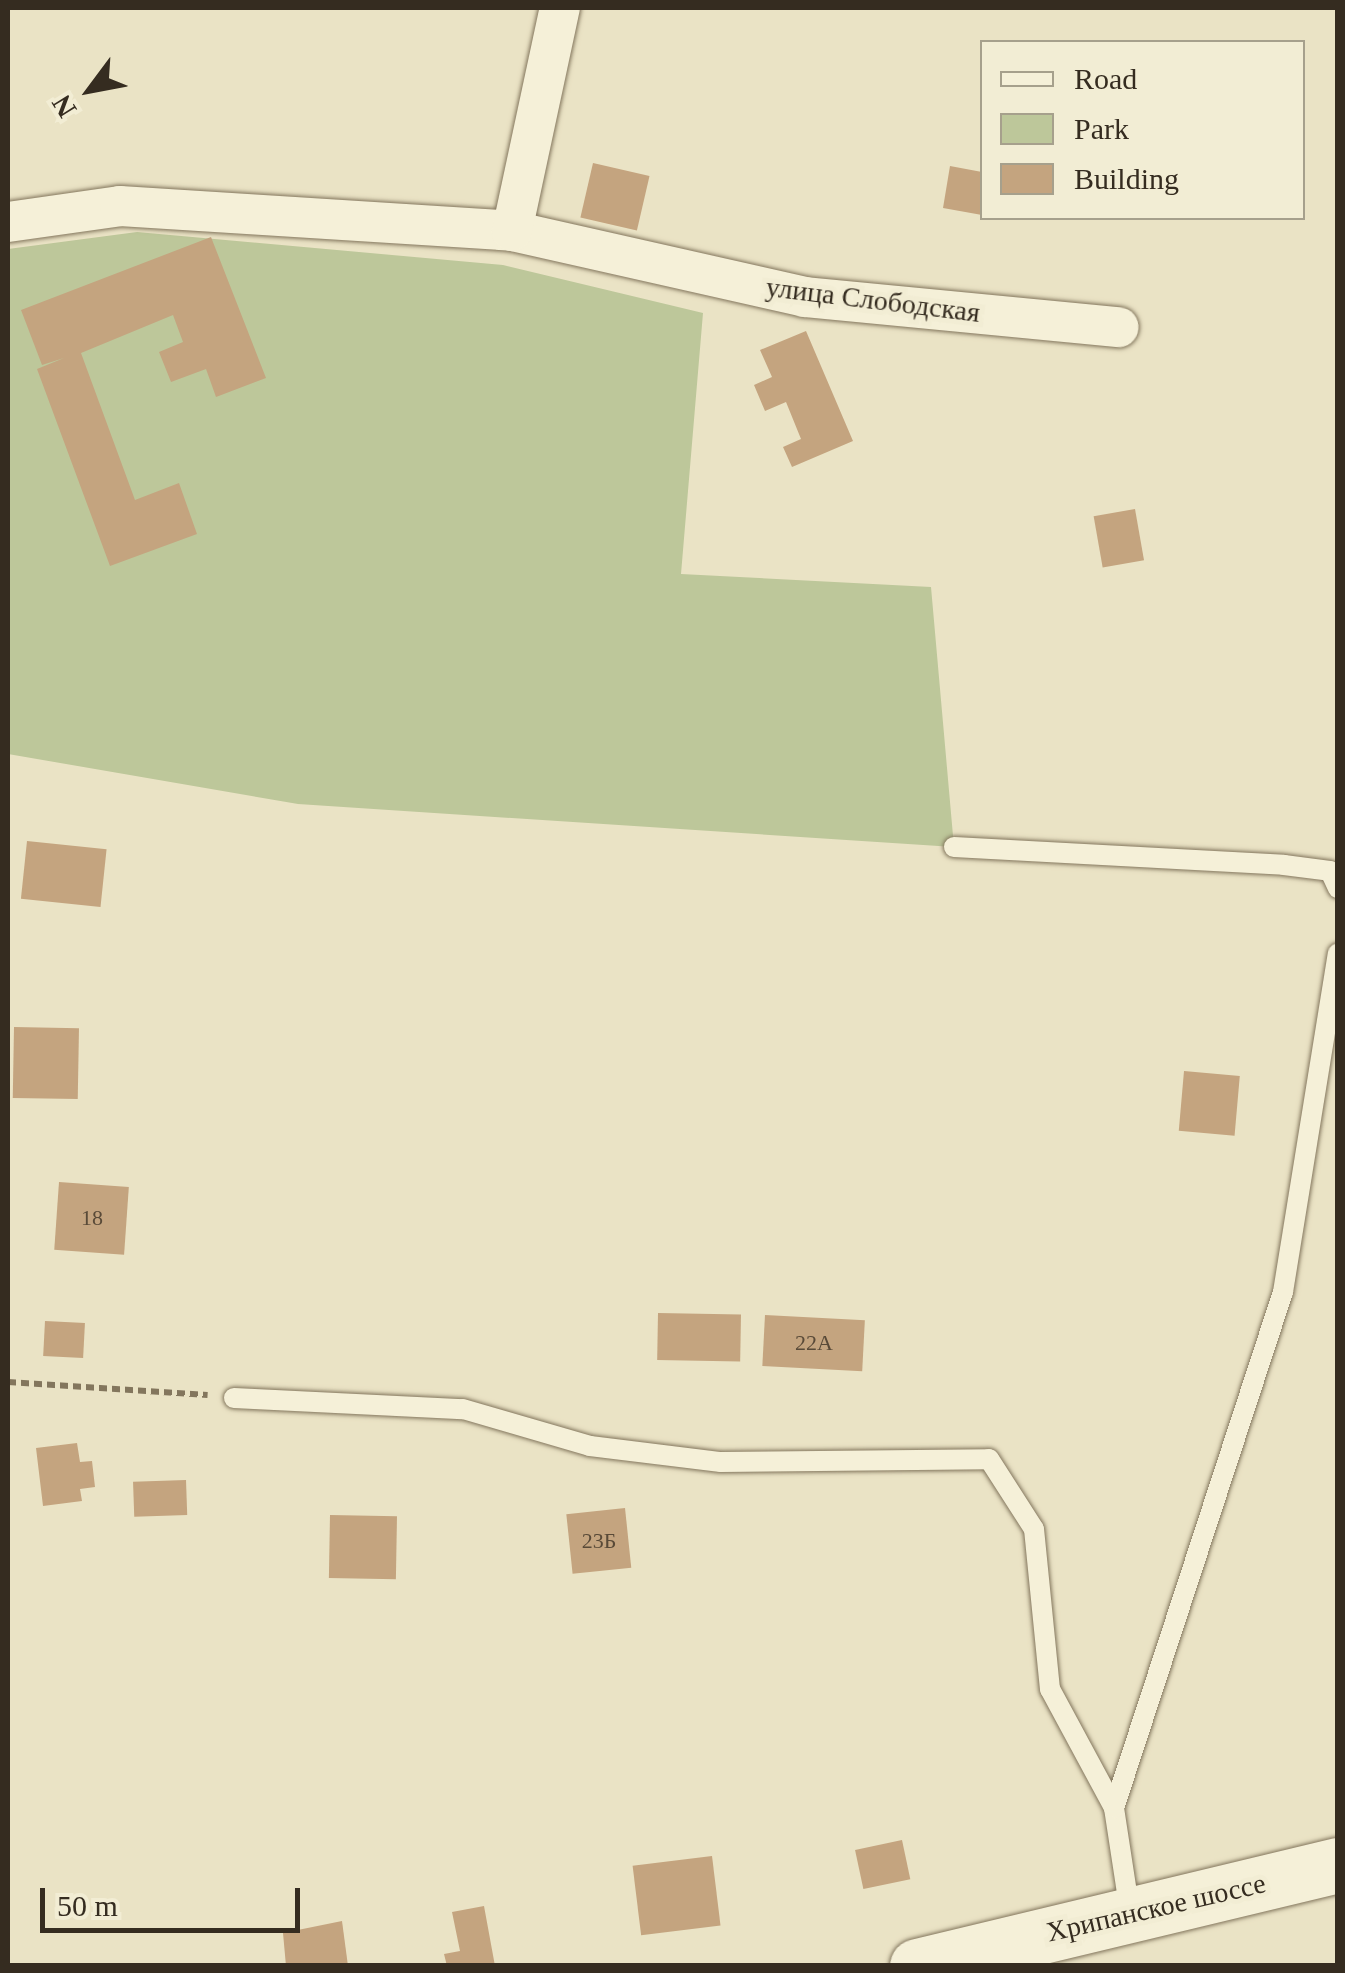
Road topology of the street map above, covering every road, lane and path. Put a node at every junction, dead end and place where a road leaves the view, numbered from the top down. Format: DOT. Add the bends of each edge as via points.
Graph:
graph roads {
  1 [pos="560,8"];
  2 [pos="8,222"];
  3 [pos="512,231"];
  4 [pos="1119,327"];
  5 [pos="954,847"];
  6 [pos="1338,888"];
  7 [pos="1338,953"];
  8 [pos="8,1382"];
  9 [pos="234,1398"];
  10 [pos="1114,1808"];
  11 [pos="1338,1865"];
  12 [pos="1130,1914"];
  13 [pos="917,1966"];
  1 -- 3 [label="street"];
  2 -- 3 [label="street, улица Слободская" via="120,206"];
  3 -- 4 [label="street, улица Слободская" via="805,297"];
  5 -- 6 [label="lane" via="1284,865 1330,871"];
  7 -- 10 [label="lane" via="1283,1292"];
  8 -- 9 [label="path"];
  9 -- 10 [label="lane" via="463,1409 590,1446 721,1462 989,1459 1034,1529 1050,1689"];
  10 -- 12 [label="lane"];
  11 -- 12 [label="main road, Хрипанское шоссе"];
  12 -- 13 [label="main road, Хрипанское шоссе"];
}
